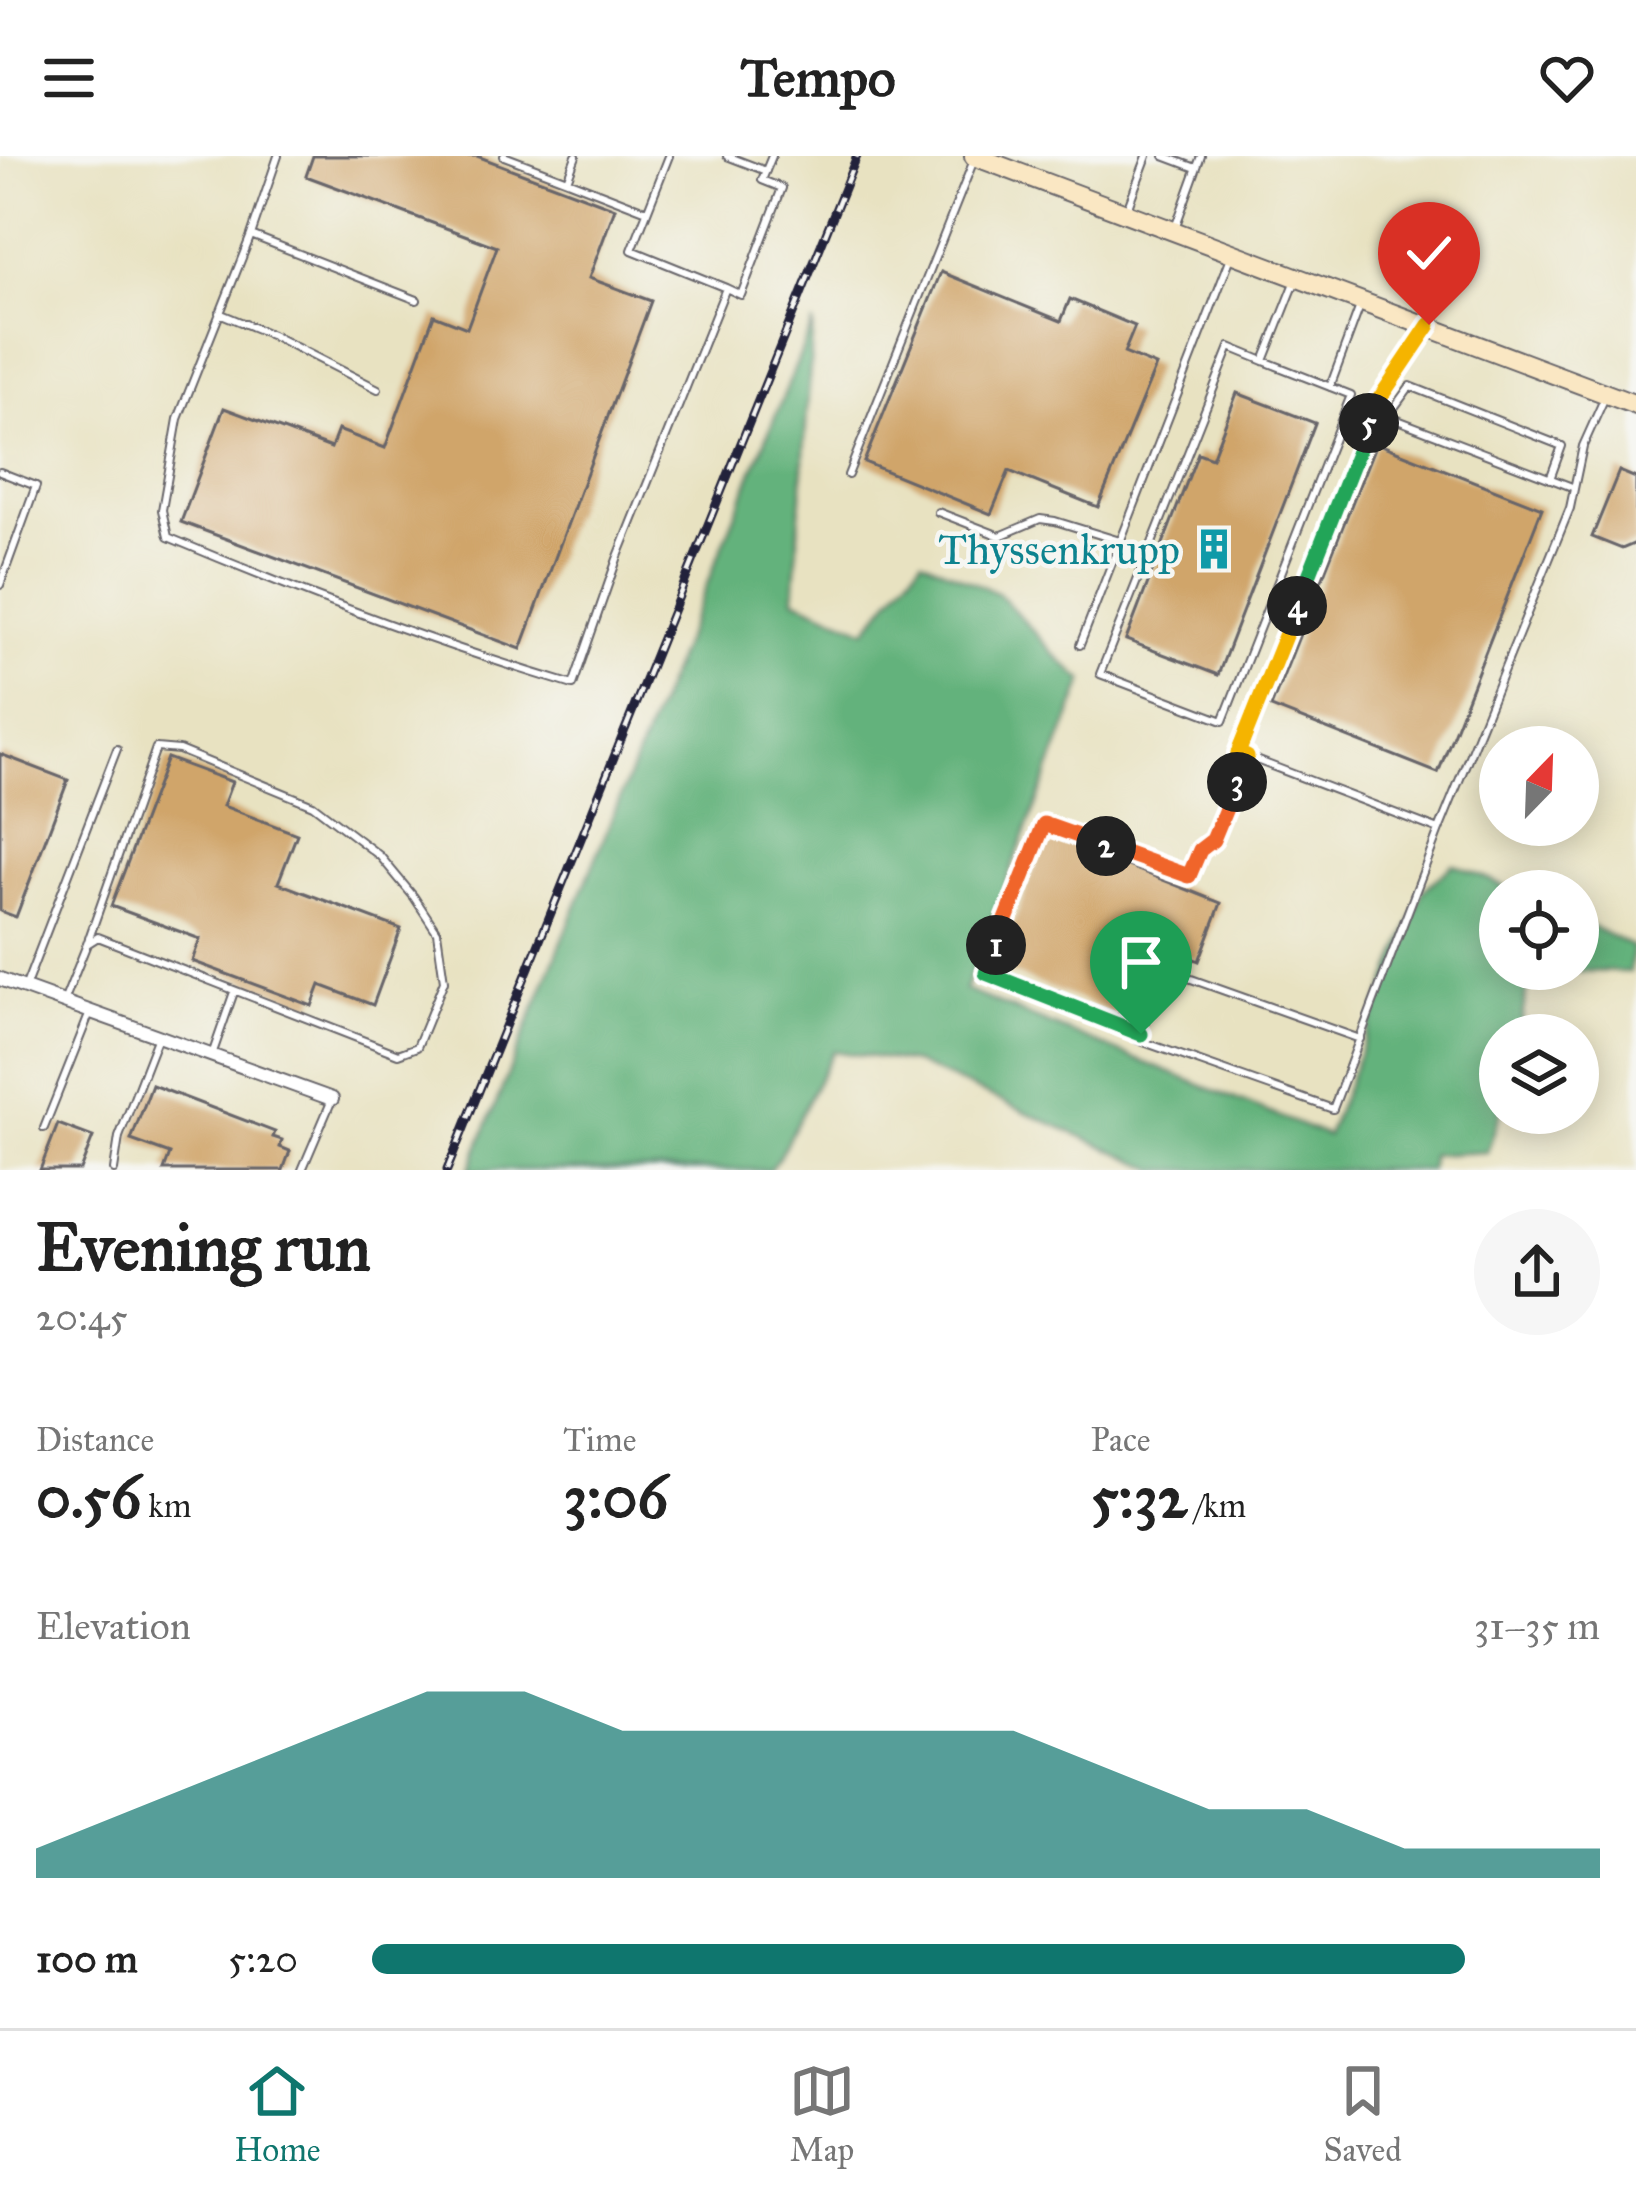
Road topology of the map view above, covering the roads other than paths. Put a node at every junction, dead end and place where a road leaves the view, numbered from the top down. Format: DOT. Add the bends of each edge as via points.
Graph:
graph roads {
  1 [pos="278,156"];
  2 [pos="504,156"];
  3 [pos="576,156"];
  4 [pos="669,156"];
  5 [pos="727,156"];
  6 [pos="772,156"];
  7 [pos="975,156"];
  8 [pos="1147,156"];
  9 [pos="1164,156"];
  10 [pos="1201,156"];
  11 [pos="1196,168"];
  12 [pos="766,172"];
  13 [pos="567,180"];
  14 [pos="647,211"];
  15 [pos="1125,213"];
  16 [pos="1174,231"];
  17 [pos="251,235"];
  18 [pos="1232,254"];
  19 [pos="1297,277"];
  20 [pos="726,288"];
  21 [pos="417,300"];
  22 [pos="1362,300"];
  23 [pos="219,314"];
  24 [pos="1429,325"];
  25 [pos="1264,361"];
  26 [pos="1330,387"];
  27 [pos="378,389"];
  28 [pos="1606,394"];
  29 [pos="1636,405"];
  30 [pos="1374,411"];
  31 [pos="1388,416"];
  32 [pos="0,472"];
  33 [pos="848,475"];
  34 [pos="1550,478"];
  35 [pos="1574,488"];
  36 [pos="938,512"];
  37 [pos="1120,541"];
  38 [pos="0,585"];
  39 [pos="1080,645"];
  40 [pos="117,749"];
  41 [pos="1247,757"];
  42 [pos="1439,830"];
  43 [pos="87,944"];
  44 [pos="0,979"];
  45 [pos="25,988"];
  46 [pos="234,992"];
  47 [pos="64,1002"];
  48 [pos="90,1011"];
  49 [pos="1141,1034"];
  50 [pos="158,1036"];
  51 [pos="1360,1039"];
  52 [pos="212,1055"];
  53 [pos="332,1099"];
  54 [pos="44,1128"];
  55 [pos="114,1170"];
  56 [pos="302,1170"];
  1 -- 17 [label="lane"];
  2 -- 13 [label="lane"];
  3 -- 13 [label="lane"];
  4 -- 14 [label="lane"];
  5 -- 12 [label="lane"];
  6 -- 12 [label="lane"];
  7 -- 15 [label="main road"];
  7 -- 33 [label="lane"];
  8 -- 15 [label="lane"];
  9 -- 11 [label="lane"];
  10 -- 11 [label="lane"];
  11 -- 16 [label="lane"];
  12 -- 20 [label="lane" via="762,180 782,188 741,295"];
  13 -- 14 [label="lane"];
  14 -- 20 [label="lane" via="632,250"];
  15 -- 16 [label="main road"];
  16 -- 18 [label="main road"];
  17 -- 21 [label="lane"];
  17 -- 23 [label="lane"];
  18 -- 19 [label="main road"];
  18 -- 37 [label="lane"];
  19 -- 22 [label="main road"];
  19 -- 25 [label="lane"];
  20 -- 23 [label="lane" via="573,685 468,654 168,537 162,510 178,419"];
  22 -- 24 [label="main road"];
  22 -- 26 [label="lane"];
  23 -- 27 [label="lane"];
  24 -- 28 [label="main road"];
  24 -- 30 [label="lane"];
  25 -- 26 [label="lane"];
  25 -- 26 [label="lane" via="1230,347 1100,674 1223,722 1351,395"];
  28 -- 29 [label="main road"];
  28 -- 35 [label="lane"];
  30 -- 31 [label="lane"];
  30 -- 41 [label="lane" via="1238,753"];
  31 -- 34 [label="lane"];
  31 -- 34 [label="lane" via="1410,386 1562,446"];
  32 -- 38 [label="lane" via="35,486"];
  34 -- 35 [label="lane"];
  35 -- 42 [label="lane"];
  36 -- 37 [label="lane" via="1000,536 1040,519"];
  37 -- 39 [label="lane"];
  40 -- 45 [label="lane"];
  41 -- 42 [label="lane"];
  41 -- 49 [label="lane" via="1189,876 1044,824 986,973"];
  42 -- 51 [label="lane"];
  43 -- 46 [label="lane" via="98,937"];
  43 -- 46 [label="lane" via="156,748 178,750 313,805 380,856 437,932 444,981 417,1047 398,1054"];
  43 -- 47 [label="lane"];
  44 -- 45 [label="street"];
  45 -- 47 [label="street"];
  46 -- 52 [label="lane"];
  47 -- 48 [label="street"];
  48 -- 50 [label="street"];
  48 -- 54 [label="lane"];
  49 -- 51 [label="lane" via="1166,970"];
  49 -- 51 [label="lane" via="1138,1040 1333,1109"];
  50 -- 52 [label="street"];
  50 -- 55 [label="lane"];
  52 -- 53 [label="street"];
  53 -- 56 [label="lane"];
}
